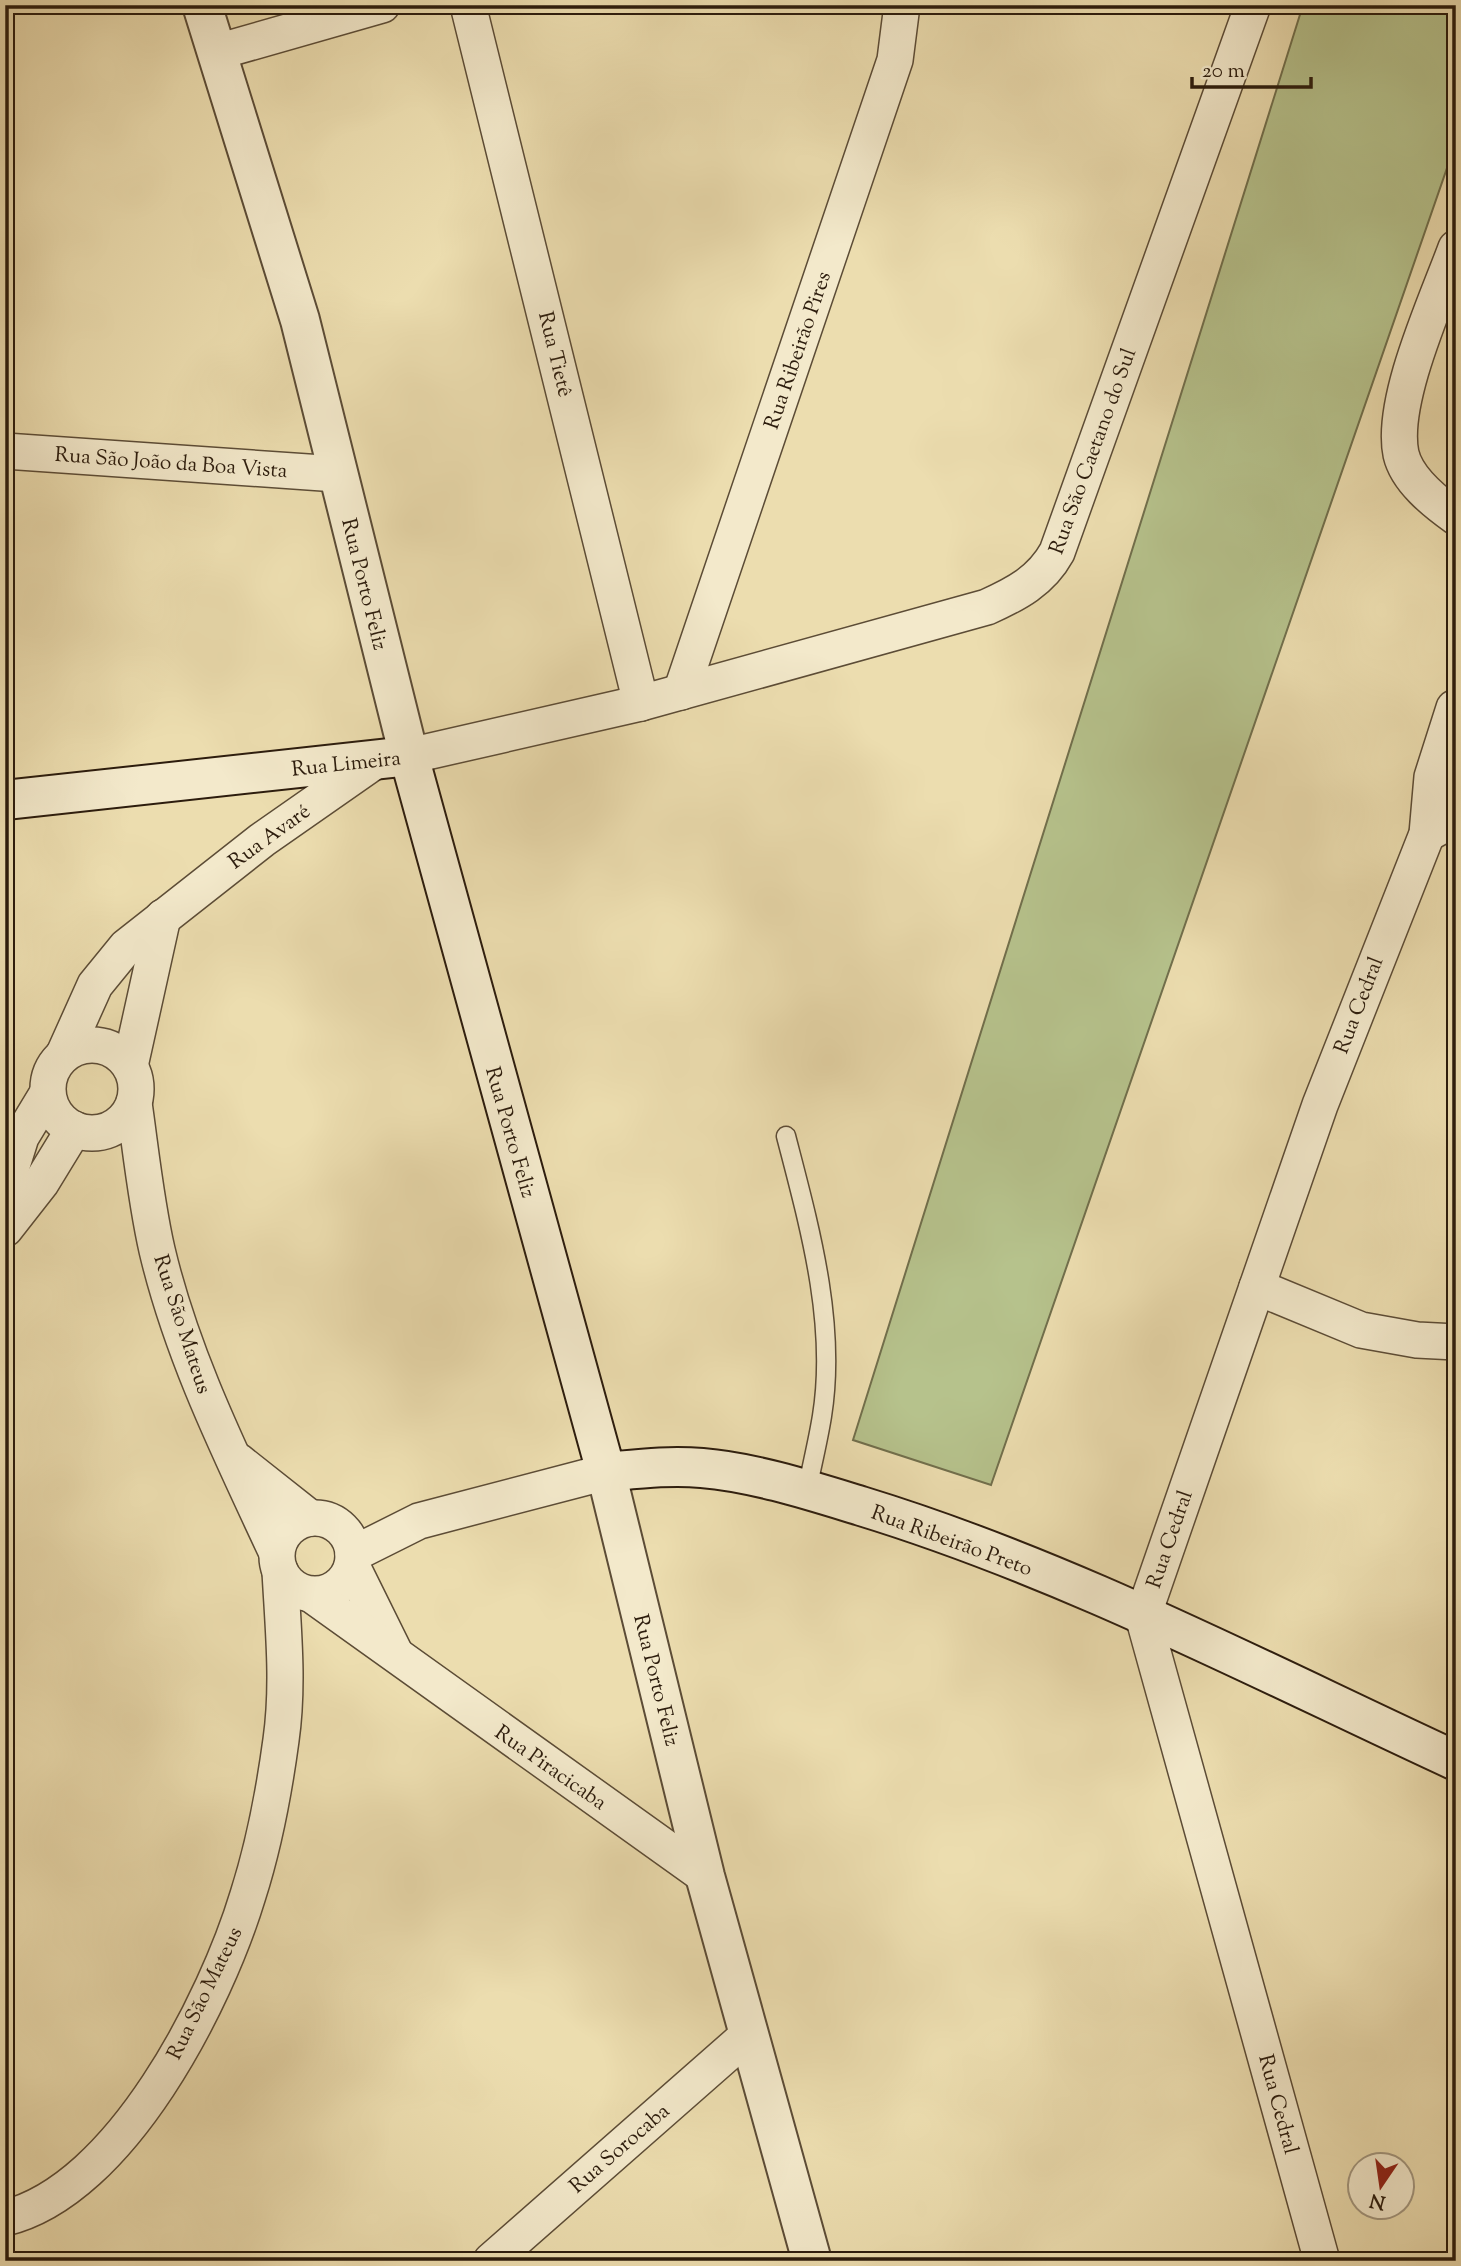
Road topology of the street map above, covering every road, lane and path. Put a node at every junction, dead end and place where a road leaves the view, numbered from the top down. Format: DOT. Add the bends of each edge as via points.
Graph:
graph roads {
  1 [pos="202,5"];
  2 [pos="382,5"];
  3 [pos="468,5"];
  4 [pos="902,5"];
  5 [pos="1253,5"];
  6 [pos="217,52"];
  7 [pos="1456,248"];
  8 [pos="5,451"];
  9 [pos="337,474"];
  10 [pos="1456,517"];
  11 [pos="681,692"];
  12 [pos="641,703"];
  13 [pos="1455,711"];
  14 [pos="393,758"];
  15 [pos="5,800"];
  16 [pos="1441,826"];
  17 [pos="163,917"];
  18 [pos="64,1054"];
  19 [pos="130,1066"];
  20 [pos="47,1094"];
  21 [pos="134,1103"];
  22 [pos="82,1131"];
  23 [pos="786,1136"];
  24 [pos="5,1188"];
  25 [pos="146,1188"];
  26 [pos="5,1229"];
  27 [pos="1257,1287"];
  28 [pos="1456,1342"];
  29 [pos="233,1457"];
  30 [pos="606,1472"];
  31 [pos="807,1490"];
  32 [pos="322,1521"];
  33 [pos="419,1521"];
  34 [pos="353,1560"];
  35 [pos="278,1561"];
  36 [pos="312,1595"];
  37 [pos="1143,1616"];
  38 [pos="397,1658"];
  39 [pos="1456,1761"];
  40 [pos="705,1876"];
  41 [pos="747,2036"];
  42 [pos="5,2218"];
  43 [pos="491,2261"];
  44 [pos="811,2261"];
  45 [pos="1322,2261"];
  1 -- 6 [label="main road, Rua Porto Feliz"];
  2 -- 6 [label="street"];
  3 -- 12 [label="street, Rua Tietê"];
  4 -- 11 [label="street, Rua Ribeirão Pires" via="895,60"];
  5 -- 11 [label="street, Rua São Caetano do Sul" via="1049,567 1018,593 987,607"];
  6 -- 9 [label="main road, Rua Porto Feliz" via="300,320"];
  7 -- 10 [label="street" via="1408,385 1400,425 1401,455 1417,484"];
  8 -- 9 [label="street, Rua São João da Boa Vista"];
  9 -- 14 [label="main road, Rua Porto Feliz"];
  11 -- 12 [label="street, Rua Limeira"];
  12 -- 14 [label="street, Rua Limeira"];
  13 -- 16 [label="street, Rua Cedral" via="1432,776"];
  14 -- 15 [label="main road, Rua Limeira"];
  14 -- 17 [label="street, Rua Avaré" via="262,839"];
  14 -- 30 [label="main road, Rua Porto Feliz"];
  16 -- 27 [label="street, Rua Cedral" via="1352,1020"];
  17 -- 18 [label="street, Rua Avaré" via="107,969"];
  17 -- 19 [label="street"];
  18 -- 19 [label="street" via="77,1047 107,1047"];
  18 -- 20 [label="street" via="51,1072"];
  19 -- 21 [label="street" via="135,1078"];
  20 -- 22 [label="street" via="61,1121"];
  20 -- 24 [label="street" via="21,1137"];
  21 -- 22 [label="street" via="117,1125"];
  21 -- 25 [label="street, Rua São Mateus"];
  22 -- 25 [label="street"];
  22 -- 26 [label="street"];
  23 -- 31 [label="lane" via="821,1294 825,1354 823,1414"];
  25 -- 29 [label="street, Rua São Mateus" via="179,1324"];
  27 -- 28 [label="street" via="1361,1330"];
  27 -- 37 [label="street, Rua Cedral"];
  29 -- 32 [label="street, Rua São Mateus"];
  29 -- 35 [label="street, Rua São Mateus"];
  30 -- 31 [label="main road, Rua Ribeirão Preto" via="704,1468"];
  30 -- 33 [label="street, Rua Ribeirão Preto"];
  30 -- 40 [label="main road, Rua Porto Feliz"];
  31 -- 37 [label="main road, Rua Ribeirão Preto" via="960,1540"];
  32 -- 33 [label="street, Rua Ribeirão Preto"];
  32 -- 34 [label="street" via="350,1542"];
  32 -- 35 [label="street" via="288,1529"];
  33 -- 34 [label="street, Rua Ribeirão Preto"];
  34 -- 36 [label="street" via="337,1588"];
  34 -- 38 [label="street, Rua Piracicaba"];
  35 -- 36 [label="street" via="290,1585"];
  35 -- 42 [label="street, Rua São Mateus" via="285,1666 282,1737 255,1871 221,1967 151,2099 105,2154 63,2192 21,2215"];
  36 -- 38 [label="street, Rua Piracicaba"];
  37 -- 39 [label="main road, Rua Ribeirão Preto"];
  37 -- 45 [label="street, Rua Cedral"];
  38 -- 40 [label="street, Rua Piracicaba"];
  40 -- 41 [label="main road, Rua Porto Feliz"];
  41 -- 43 [label="street, Rua Sorocaba"];
  41 -- 44 [label="main road, Rua Porto Feliz"];
}
